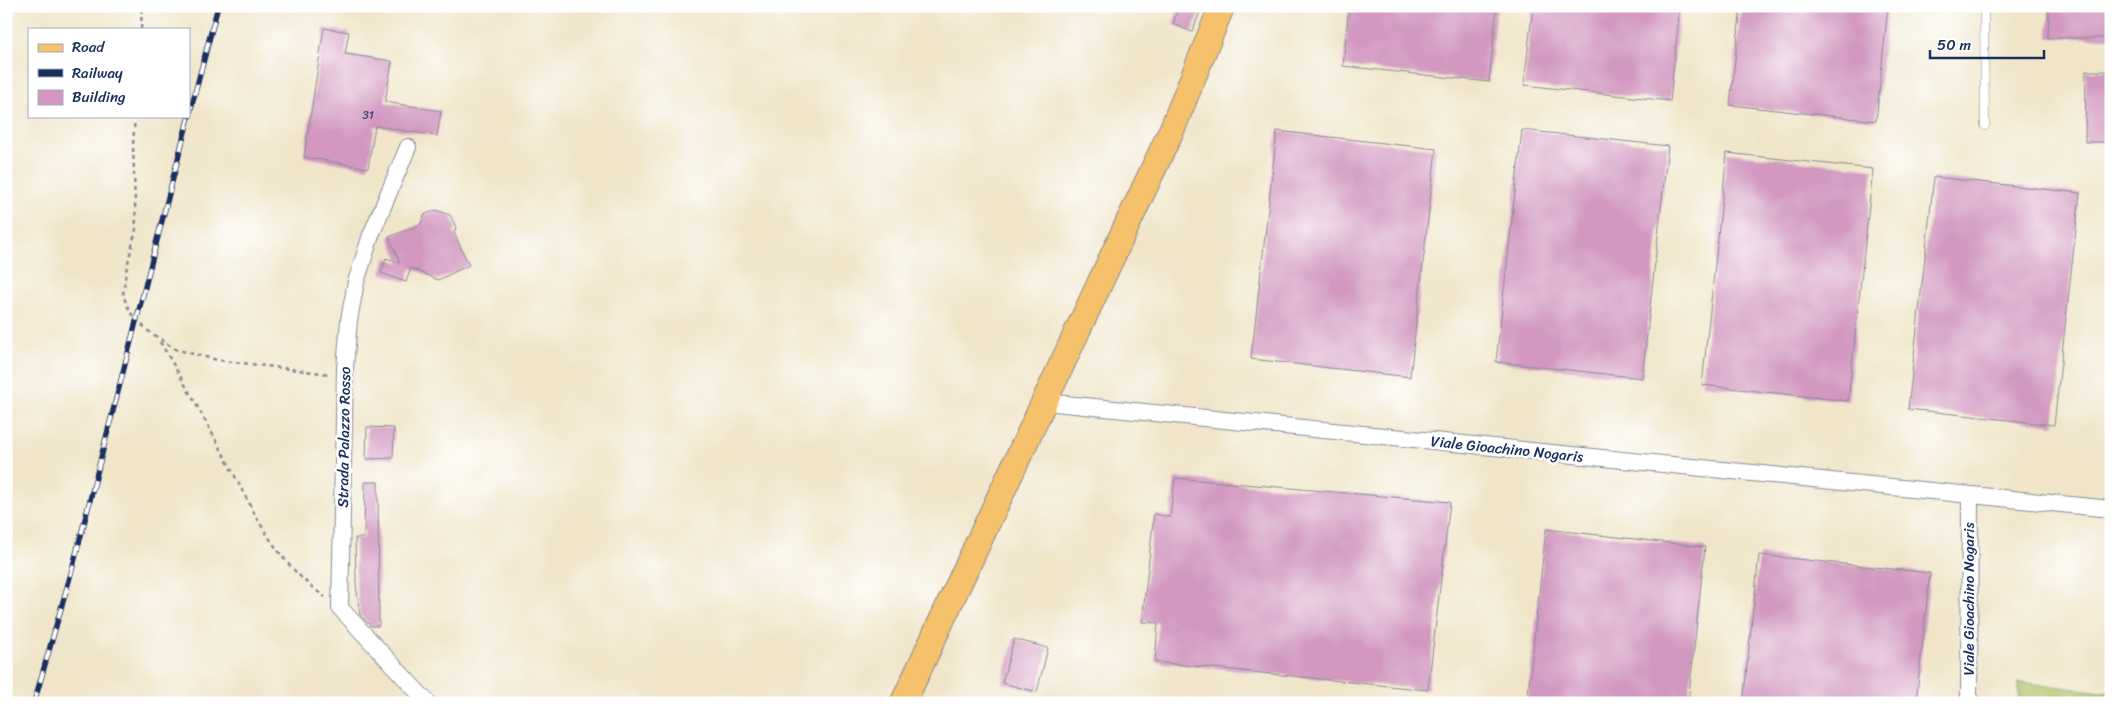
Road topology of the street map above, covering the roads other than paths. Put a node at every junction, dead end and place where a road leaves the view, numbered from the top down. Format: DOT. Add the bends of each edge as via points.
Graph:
graph roads {
  1 [pos="1222,6"];
  2 [pos="1984,6"];
  3 [pos="1985,126"];
  4 [pos="408,147"];
  5 [pos="1045,402"];
  6 [pos="1970,496"];
  7 [pos="2111,509"];
  8 [pos="906,701"];
  9 [pos="428,703"];
  10 [pos="1969,703"];
  1 -- 5 [label="main road" via="1173,127"];
  2 -- 3 [label="lane"];
  4 -- 9 [label="street, Strada Palazzo Rosso" via="371,235 356,282 349,320 340,608"];
  5 -- 6 [label="street, Viale Gioachino Nogaris"];
  5 -- 8 [label="main road"];
  6 -- 7 [label="street, Viale Gioachino Nogaris"];
  6 -- 10 [label="street, Viale Gioachino Nogaris"];
}
